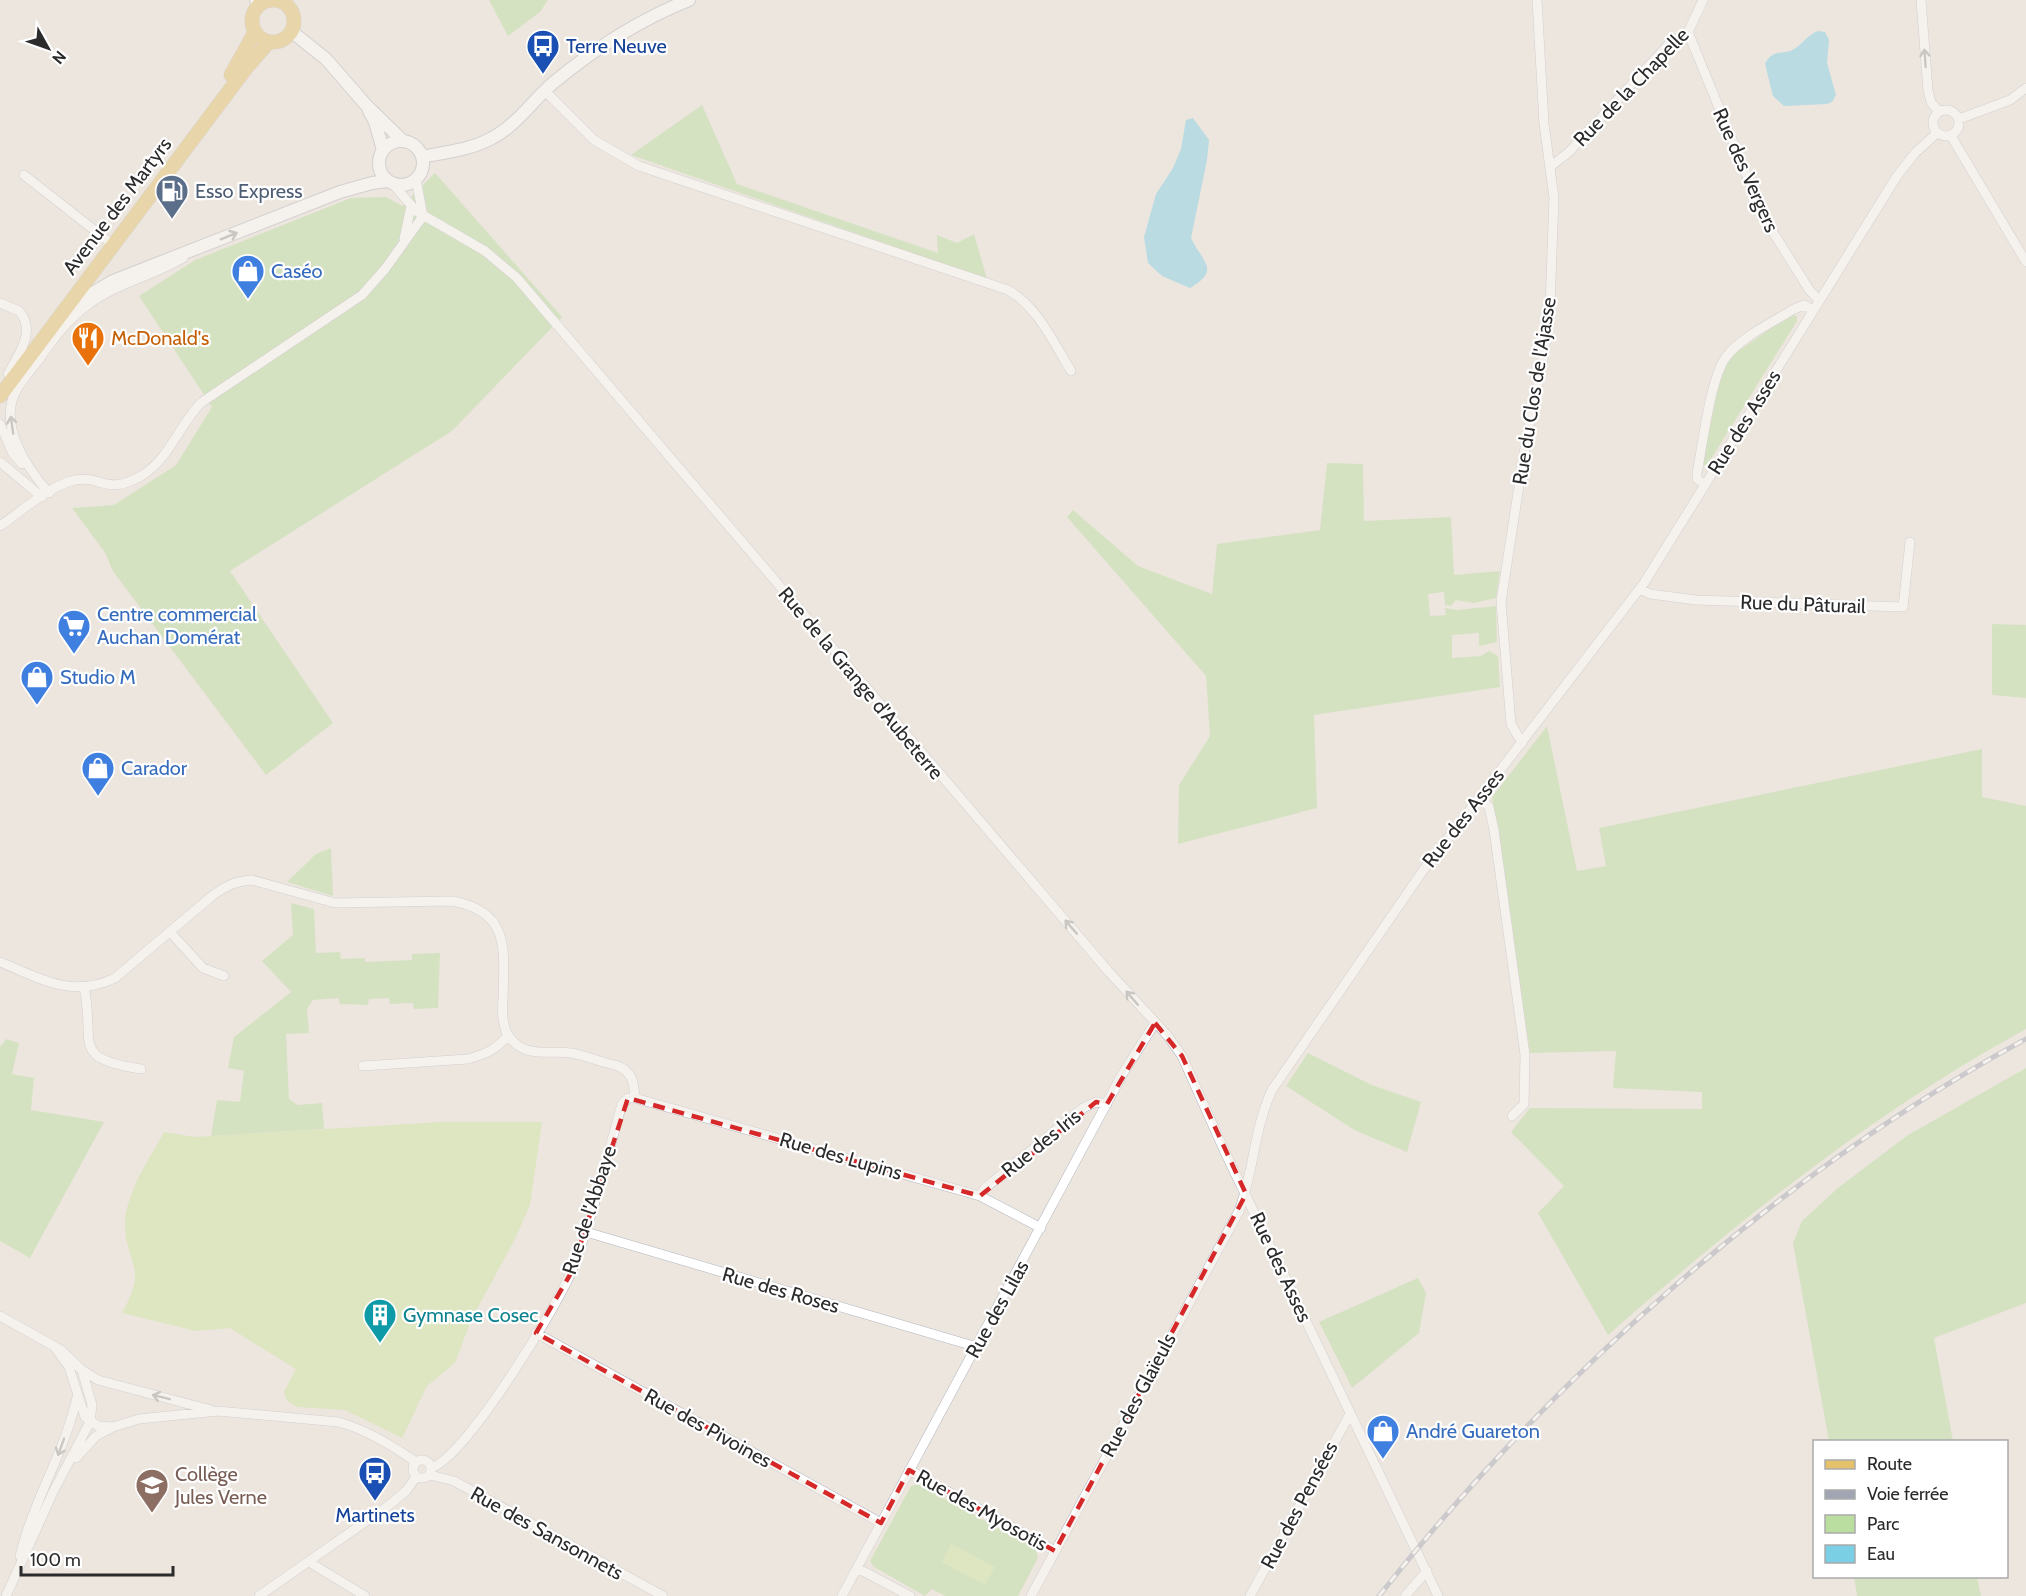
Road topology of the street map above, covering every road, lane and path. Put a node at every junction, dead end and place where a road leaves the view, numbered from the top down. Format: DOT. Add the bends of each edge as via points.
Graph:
graph roads {
  1 [pos="688,0"];
  2 [pos="1537,0"];
  3 [pos="1703,0"];
  4 [pos="1921,0"];
  5 [pos="281,1"];
  6 [pos="257,3"];
  7 [pos="295,6"];
  8 [pos="291,31"];
  9 [pos="255,32"];
  10 [pos="1688,32"];
  11 [pos="269,42"];
  12 [pos="2026,88"];
  13 [pos="545,91"];
  14 [pos="366,105"];
  15 [pos="1939,112"];
  16 [pos="1959,119"];
  17 [pos="1937,133"];
  18 [pos="1951,136"];
  19 [pos="403,141"];
  20 [pos="383,150"];
  21 [pos="422,157"];
  22 [pos="1551,166"];
  23 [pos="24,175"];
  24 [pos="416,179"];
  25 [pos="390,183"];
  26 [pos="411,206"];
  27 [pos="423,216"];
  28 [pos="403,241"];
  29 [pos="110,242"];
  30 [pos="201,247"];
  31 [pos="2026,262"];
  32 [pos="1819,300"];
  33 [pos="0,303"];
  34 [pos="1812,310"];
  35 [pos="62,312"];
  36 [pos="1071,371"];
  37 [pos="4,379"];
  38 [pos="0,396"];
  39 [pos="0,424"];
  40 [pos="0,462"];
  41 [pos="26,467"];
  42 [pos="1704,485"];
  43 [pos="46,495"];
  44 [pos="0,526"];
  45 [pos="1910,542"];
  46 [pos="1640,589"];
  47 [pos="1522,743"];
  48 [pos="1480,798"];
  49 [pos="170,932"];
  50 [pos="0,962"];
  51 [pos="224,976"];
  52 [pos="84,987"];
  53 [pos="1155,1023"];
  54 [pos="508,1035"];
  55 [pos="363,1066"];
  56 [pos="141,1069"];
  57 [pos="635,1098"];
  58 [pos="1107,1104"];
  59 [pos="1512,1116"];
  60 [pos="1246,1194"];
  61 [pos="980,1196"];
  62 [pos="1041,1228"];
  63 [pos="586,1232"];
  64 [pos="0,1316"];
  65 [pos="536,1333"];
  66 [pos="54,1346"];
  67 [pos="976,1347"];
  68 [pos="82,1370"];
  69 [pos="98,1380"];
  70 [pos="89,1388"];
  71 [pos="78,1391"];
  72 [pos="218,1411"];
  73 [pos="1350,1414"];
  74 [pos="90,1422"];
  75 [pos="113,1427"];
  76 [pos="416,1462"];
  77 [pos="65,1470"];
  78 [pos="909,1470"];
  79 [pos="430,1471"];
  80 [pos="416,1477"];
  81 [pos="881,1523"];
  82 [pos="1055,1551"];
  83 [pos="309,1562"];
  84 [pos="857,1568"];
  85 [pos="16,1570"];
  86 [pos="1427,1571"];
  87 [pos="6,1596"];
  88 [pos="259,1596"];
  89 [pos="365,1596"];
  90 [pos="663,1596"];
  91 [pos="842,1596"];
  92 [pos="910,1596"];
  93 [pos="1031,1596"];
  94 [pos="1250,1596"];
  95 [pos="1405,1596"];
  96 [pos="1438,1596"];
  1 -- 13 [label="main road" via="620,34"];
  2 -- 22 [label="street, Rue du Clos de l'Ajasse" via="1544,124"];
  3 -- 10 [label="street, Rue de la Chapelle"];
  15 -- 4 [label="street, one-way" via="1928,90"];
  5 -- 6 [label="main road"];
  5 -- 7 [label="main road"];
  6 -- 9 [label="main road" via="252,21"];
  7 -- 8 [label="main road"];
  8 -- 11 [label="main road" via="282,40"];
  8 -- 14 [label="main road" via="326,59"];
  9 -- 11 [label="main road"];
  9 -- 29 [label="main road, Avenue des Martyrs" via="238,66"];
  10 -- 22 [label="street, Rue de la Chapelle" via="1668,45"];
  10 -- 32 [label="street, Rue des Vergers" via="1764,218"];
  11 -- 29 [label="main road, Avenue des Martyrs"];
  12 -- 16 [label="street" via="2010,100"];
  13 -- 21 [label="main road" via="491,139"];
  13 -- 36 [label="street" via="594,140 639,166 1008,290 1032,308"];
  14 -- 19 [label="main road"];
  14 -- 20 [label="main road"];
  15 -- 16 [label="street" via="1951,111"];
  15 -- 17 [label="street" via="1933,122"];
  16 -- 18 [label="street" via="1959,127"];
  17 -- 18 [label="street"];
  17 -- 32 [label="street, Rue des Asses" via="1906,164"];
  18 -- 31 [label="street"];
  19 -- 20 [label="main road"];
  19 -- 21 [label="main road" via="413,145"];
  20 -- 25 [label="main road" via="378,163 382,176"];
  21 -- 24 [label="main road" via="422,169"];
  22 -- 47 [label="street, Rue du Clos de l'Ajasse" via="1554,212 1547,331 1501,602 1511,724"];
  23 -- 29 [label="street"];
  24 -- 25 [label="main road" via="405,185"];
  24 -- 27 [label="street"];
  25 -- 26 [label="street, Rue de la Grange d'Aubeterre"];
  30 -- 25 [label="main road, one-way" via="340,192 372,183"];
  26 -- 27 [label="street, Rue de la Grange d'Aubeterre"];
  26 -- 28 [label="street"];
  27 -- 28 [label="street"];
  53 -- 27 [label="street, Rue de la Grange d'Aubeterre, one-way" via="517,278 485,251"];
  28 -- 43 [label="street" via="386,269 362,295 202,402 189,415 161,461 142,476 118,486 78,479"];
  29 -- 35 [label="main road, Avenue des Martyrs"];
  29 -- 37 [label="main road, Avenue des Martyrs"];
  30 -- 35 [label="main road" via="113,281"];
  41 -- 30 [label="street, one-way" via="16,446 11,404 58,333 88,304"];
  32 -- 34 [label="street, Rue des Asses"];
  33 -- 37 [label="street" via="19,310 27,328 24,344"];
  34 -- 42 [label="street, Rue des Asses"];
  34 -- 42 [label="street" via="1804,305 1794,309 1740,344 1723,361 1697,473 1697,479"];
  35 -- 38 [label="main road, Avenue des Martyrs"];
  39 -- 41 [label="street" via="13,454"];
  40 -- 43 [label="street"];
  41 -- 43 [label="street"];
  42 -- 46 [label="street, Rue des Asses"];
  43 -- 44 [label="street"];
  45 -- 46 [label="street, Rue du Pâturail" via="1903,607 1696,600"];
  46 -- 47 [label="street, Rue des Asses"];
  47 -- 48 [label="street, Rue des Asses"];
  48 -- 59 [label="street" via="1489,807 1494,830 1526,1055 1524,1104"];
  48 -- 60 [label="street, Rue des Asses" via="1422,872 1272,1090 1264,1107"];
  49 -- 51 [label="street" via="203,968"];
  49 -- 52 [label="street" via="115,978"];
  49 -- 54 [label="street" via="212,896 240,881 252,880 335,903 468,903 492,918 500,930 505,949 503,1024"];
  50 -- 52 [label="street" via="55,984 72,989"];
  52 -- 56 [label="street" via="93,1052 109,1064"];
  53 -- 58 [label="street, Rue des Lilas"];
  53 -- 60 [label="street, Rue de la Grange d'Aubeterre" via="1182,1056"];
  54 -- 55 [label="street" via="498,1047 468,1059"];
  54 -- 57 [label="street" via="522,1047 538,1053 571,1053 622,1067 633,1080"];
  57 -- 61 [label="street, Rue des Lupins"];
  57 -- 63 [label="street, Rue de l'Abbaye" via="622,1104"];
  58 -- 61 [label="street, Rue des Iris" via="1096,1102 1083,1108"];
  58 -- 62 [label="street, Rue des Lilas"];
  60 -- 73 [label="street, Rue des Asses"];
  60 -- 82 [label="street, Rue des Glaïeuls"];
  61 -- 62 [label="street, Rue des Lupins"];
  62 -- 67 [label="street, Rue des Lilas"];
  63 -- 65 [label="street, Rue de l'Abbaye" via="571,1272"];
  63 -- 67 [label="street, Rue des Roses"];
  64 -- 66 [label="street"];
  65 -- 79 [label="street, Rue de l'Abbaye" via="488,1410 446,1460"];
  65 -- 81 [label="street, Rue des Pivoines"];
  66 -- 68 [label="street"];
  66 -- 71 [label="street" via="69,1367"];
  67 -- 78 [label="street, Rue des Lilas"];
  68 -- 69 [label="street"];
  68 -- 70 [label="street"];
  69 -- 70 [label="street"];
  72 -- 69 [label="street, one-way"];
  70 -- 71 [label="street"];
  70 -- 74 [label="street"];
  71 -- 74 [label="street"];
  71 -- 85 [label="street, one-way" via="73,1415 33,1514"];
  72 -- 75 [label="street" via="139,1419"];
  72 -- 76 [label="street" via="340,1422 398,1449"];
  73 -- 86 [label="street, Rue des Asses"];
  73 -- 94 [label="street, Rue des Pensées"];
  74 -- 75 [label="street" via="103,1428"];
  74 -- 77 [label="street"];
  75 -- 77 [label="street" via="96,1436"];
  76 -- 79 [label="street" via="427,1461"];
  76 -- 80 [label="street"];
  77 -- 85 [label="street"];
  78 -- 81 [label="street, Rue des Lilas"];
  78 -- 82 [label="street, Rue des Myosotis"];
  79 -- 80 [label="street" via="421,1479"];
  79 -- 90 [label="street, Rue des Sansonnets"];
  80 -- 83 [label="street" via="388,1506"];
  81 -- 84 [label="street, Rue des Lilas"];
  82 -- 93 [label="street, Rue des Glaïeuls"];
  83 -- 88 [label="street"];
  83 -- 89 [label="street"];
  84 -- 91 [label="street, Rue des Lilas"];
  84 -- 92 [label="street"];
  85 -- 87 [label="street"];
  86 -- 95 [label="street"];
  86 -- 96 [label="street, Rue des Asses"];
}
